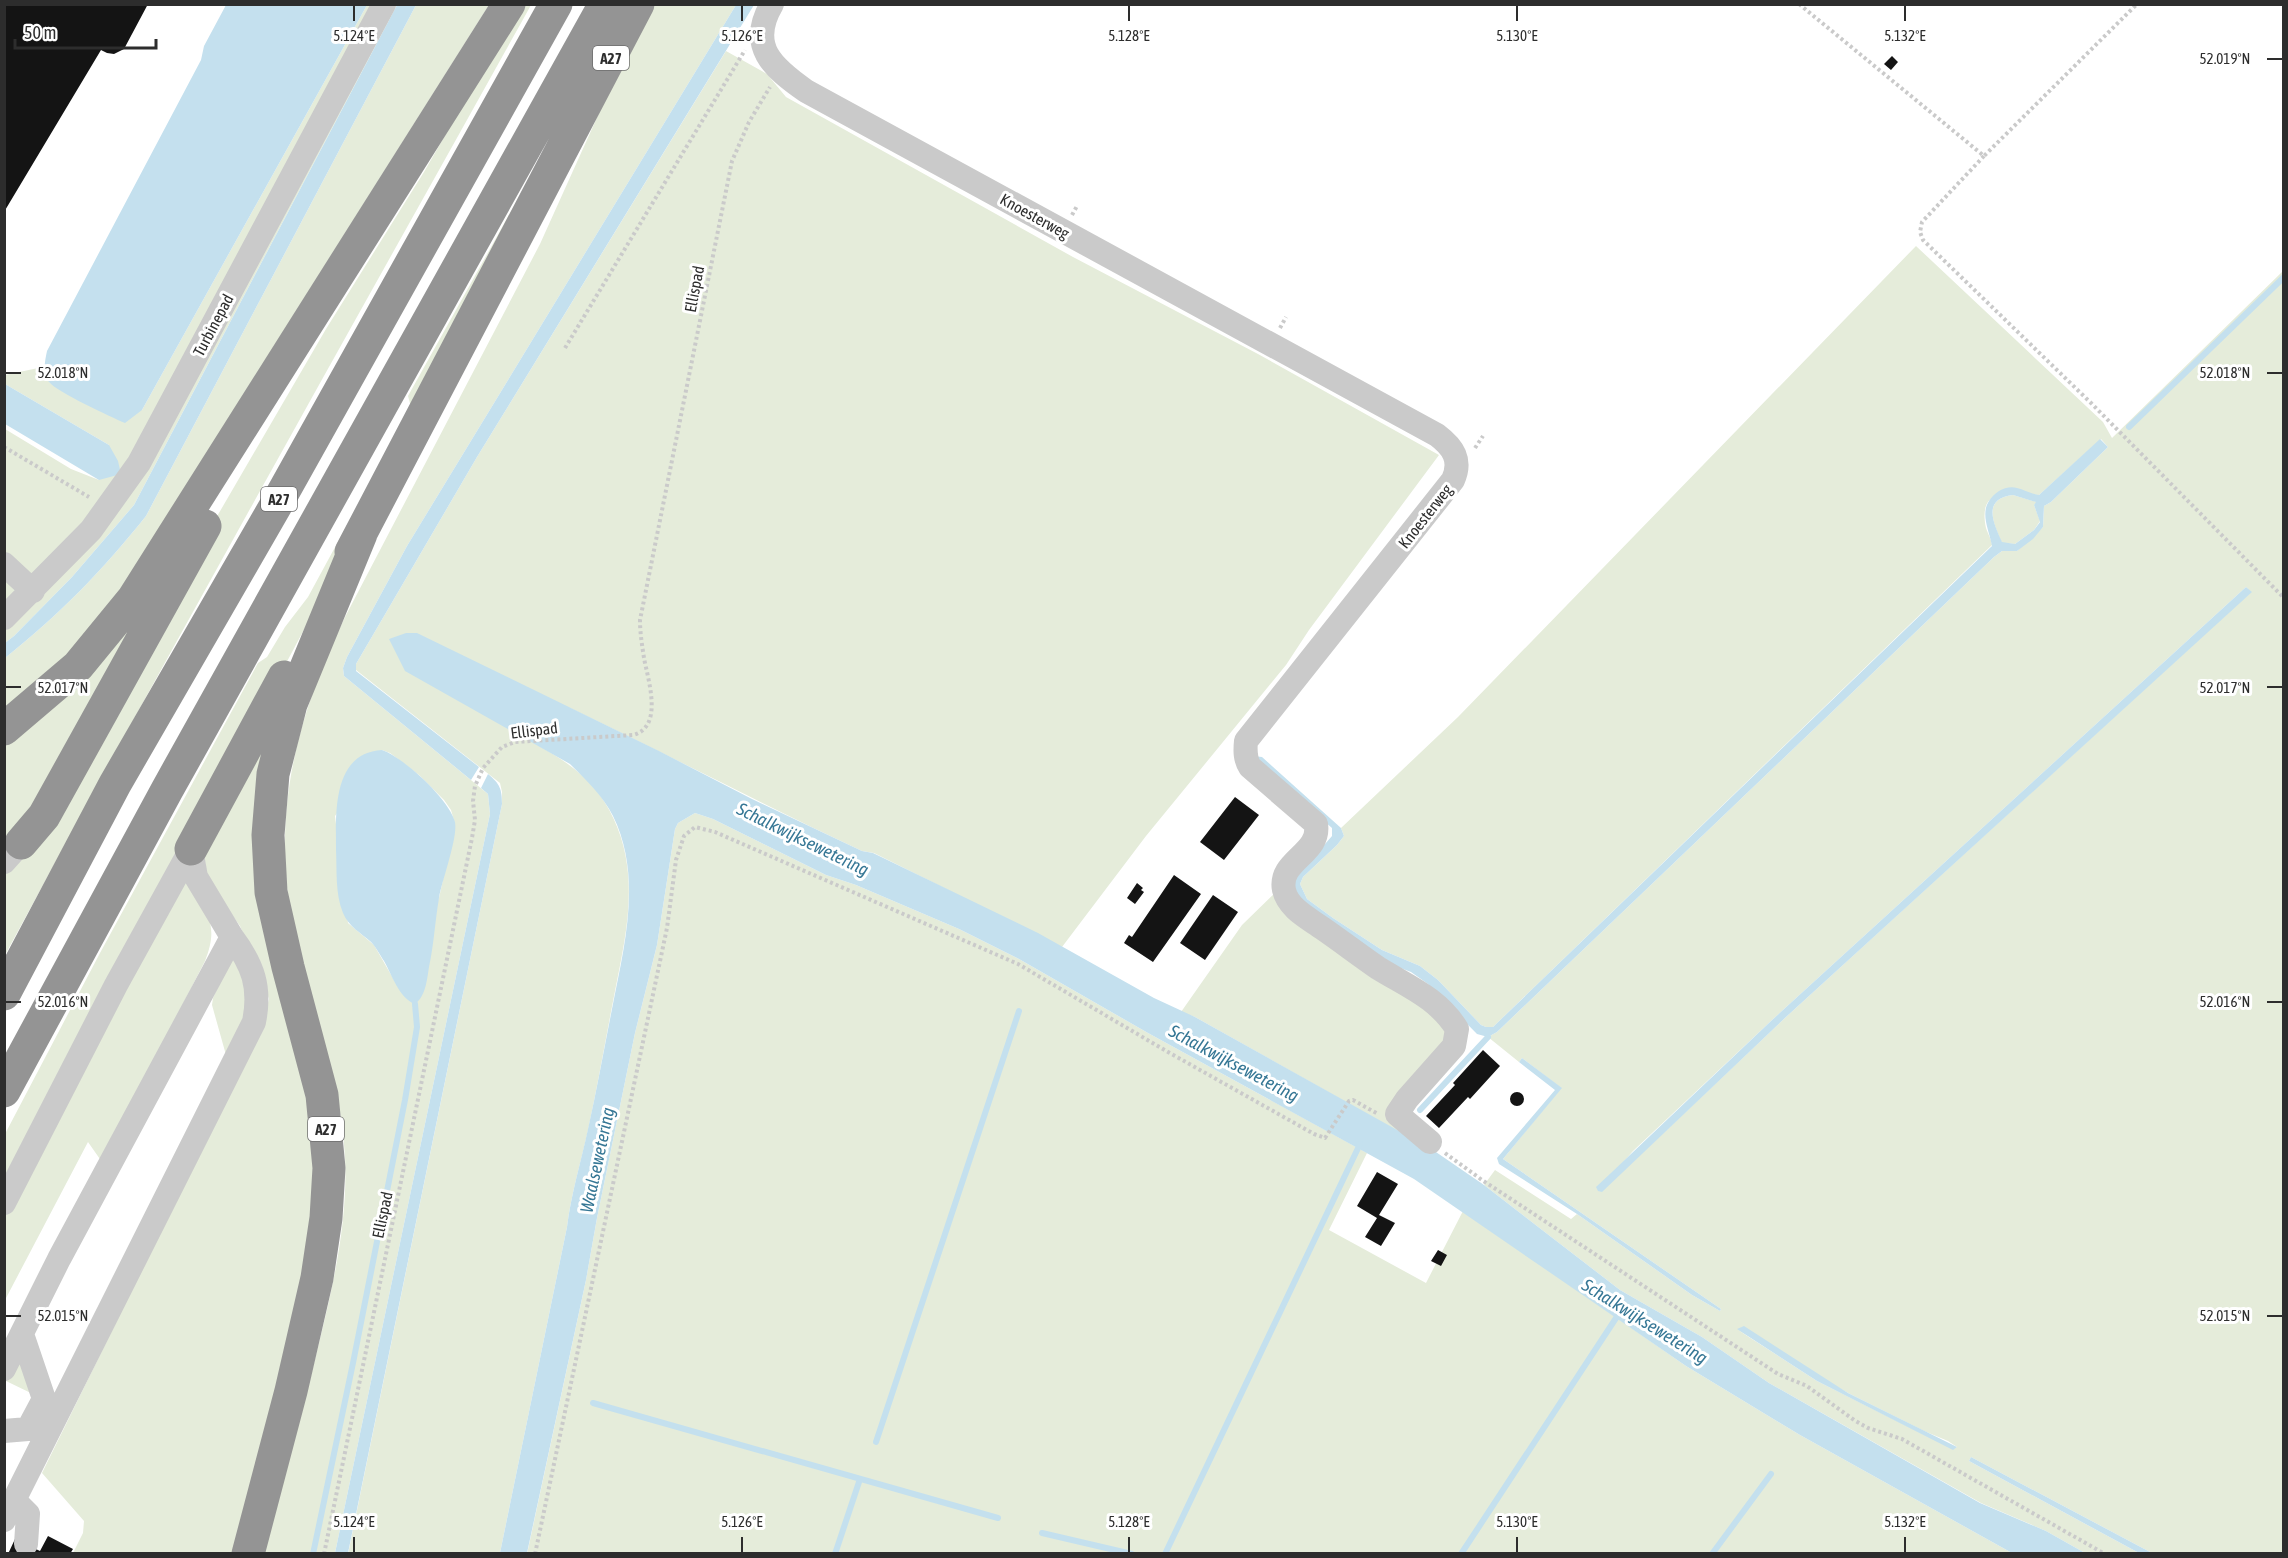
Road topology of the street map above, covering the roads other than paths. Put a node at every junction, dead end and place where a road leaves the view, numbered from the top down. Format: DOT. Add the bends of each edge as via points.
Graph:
graph roads {
  1 [pos="384,4"];
  2 [pos="509,4"];
  3 [pos="556,4"];
  4 [pos="605,4"];
  5 [pos="638,4"];
  6 [pos="769,10"];
  7 [pos="320,306"];
  8 [pos="361,534"];
  9 [pos="4,564"];
  10 [pos="33,591"];
  11 [pos="4,618"];
  12 [pos="4,729"];
  13 [pos="191,849"];
  14 [pos="10,852"];
  15 [pos="232,937"];
  16 [pos="4,994"];
  17 [pos="4,1091"];
  18 [pos="1430,1142"];
  19 [pos="4,1203"];
  20 [pos="22,1334"];
  21 [pos="4,1369"];
  22 [pos="4,1431"];
  23 [pos="7,1510"];
  24 [pos="26,1544"];
  25 [pos="248,1554"];
  1 -- 10 [label="street, Turbinepad" via="139,463 91,530"];
  2 -- 7 [label="highway"];
  3 -- 16 [label="highway, A27" via="115,784"];
  4 -- 17 [label="highway, A27" via="172,780"];
  5 -- 8 [label="highway, A27"];
  6 -- 18 [label="street, Knoesterweg" via="762,40 766,54 780,71 817,97 1437,435 1454,451 1458,465 1453,480 1245,747 1250,767 1316,824 1316,840 1284,878 1288,900 1303,915 1432,1001 1457,1029 1454,1046 1397,1114"];
  7 -- 12 [label="highway" via="133,599 78,666"];
  7 -- 14 [label="highway" via="253,440 44,816"];
  8 -- 13 [label="highway, A27"];
  8 -- 25 [label="highway, A27" via="291,704 273,774 268,835 271,892 322,1095 329,1168 317,1278"];
  9 -- 10 [label="street"];
  10 -- 11 [label="street, Turbinepad"];
  13 -- 15 [label="street" via="196,877"];
  13 -- 19 [label="street, A27"];
  15 -- 20 [label="street"];
  15 -- 23 [label="street" via="245,954 255,979 258,1003 254,1022"];
  20 -- 21 [label="street"];
  20 -- 22 [label="street" via="44,1399 28,1430"];
  23 -- 24 [label="street" via="20,1506 28,1514"];
}
